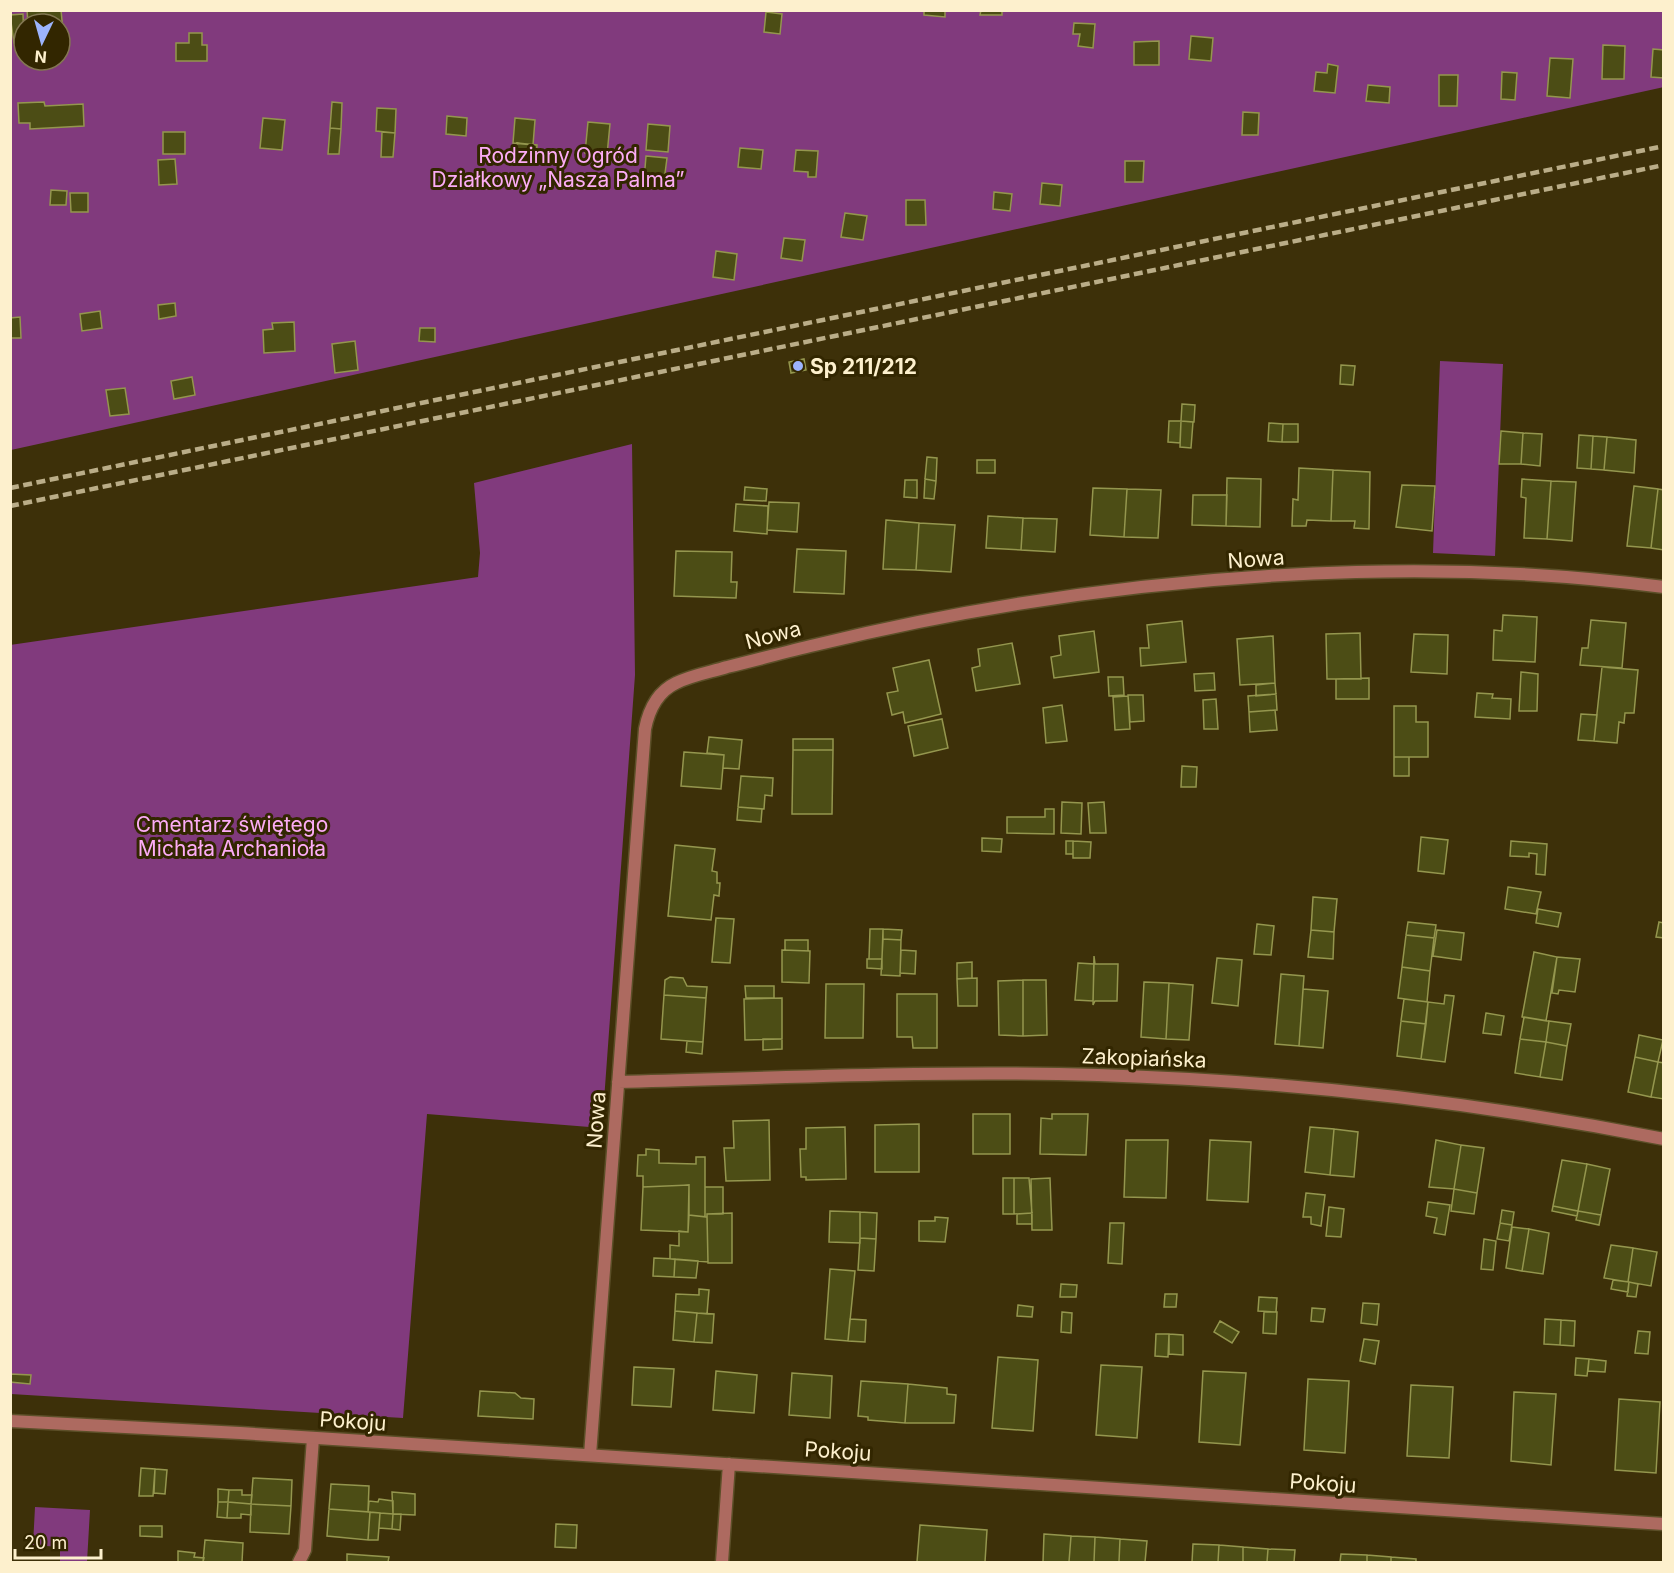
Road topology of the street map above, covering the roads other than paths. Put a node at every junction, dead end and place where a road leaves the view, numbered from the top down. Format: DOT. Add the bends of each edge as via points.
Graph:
graph roads {
  1 [pos="1664,587"];
  2 [pos="618,1082"];
  3 [pos="1664,1139"];
  4 [pos="10,1421"];
  5 [pos="313,1438"];
  6 [pos="590,1455"];
  7 [pos="729,1464"];
  8 [pos="1664,1524"];
  9 [pos="300,1563"];
  10 [pos="722,1563"];
  1 -- 2 [label="street, Nowa" via="1438,572 1355,572 1170,585 978,609 900,624 676,683 659,694 649,710 645,729"];
  2 -- 3 [label="street, Zakopiańska" via="977,1075 1213,1080 1418,1098"];
  2 -- 6 [label="street, Nowa"];
  4 -- 5 [label="street, Pokoju"];
  5 -- 6 [label="street, Pokoju"];
  5 -- 9 [label="street"];
  6 -- 7 [label="street, Pokoju"];
  7 -- 8 [label="street, Pokoju"];
  7 -- 10 [label="street"];
}
